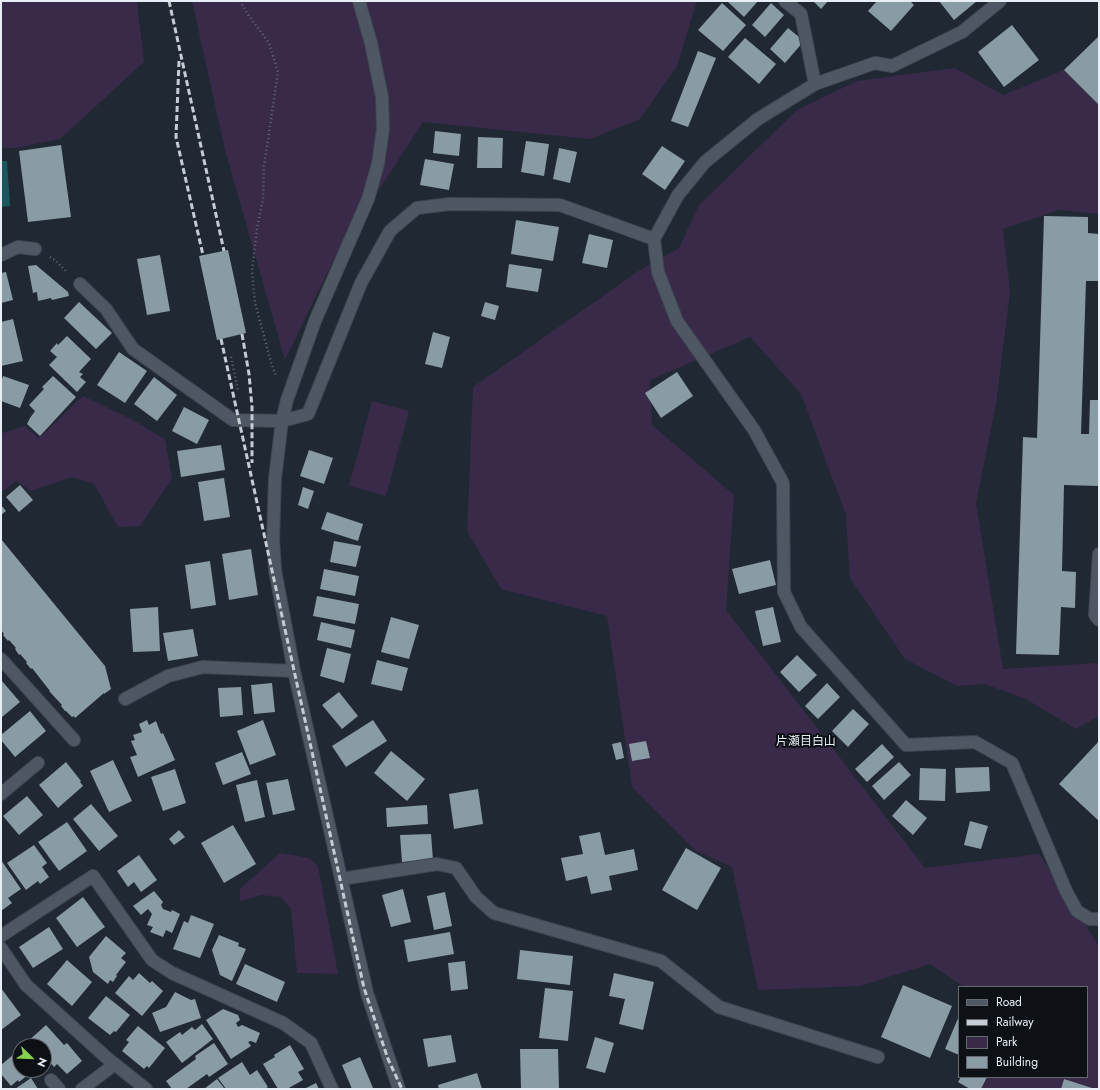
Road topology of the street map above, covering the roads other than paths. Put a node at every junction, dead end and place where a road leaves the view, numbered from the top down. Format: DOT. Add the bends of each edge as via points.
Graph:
graph roads {
  1 [pos="359,1"];
  2 [pos="785,1"];
  3 [pos="1000,1"];
  4 [pos="815,84"];
  5 [pos="654,239"];
  6 [pos="35,249"];
  7 [pos="1,255"];
  8 [pos="80,284"];
  9 [pos="282,421"];
  10 [pos="1099,554"];
  11 [pos="1099,620"];
  12 [pos="1,659"];
  13 [pos="294,671"];
  14 [pos="125,698"];
  15 [pos="74,740"];
  16 [pos="38,763"];
  17 [pos="1,794"];
  18 [pos="342,879"];
  19 [pos="1099,919"];
  20 [pos="1,936"];
  21 [pos="1,948"];
  22 [pos="878,1057"];
  23 [pos="115,1064"];
  24 [pos="82,1089"];
  25 [pos="146,1089"];
  26 [pos="332,1089"];
  27 [pos="399,1089"];
  1 -- 9 [label="street" via="382,97 383,129 378,164 368,199 315,321 286,400"];
  2 -- 4 [label="street" via="801,14"];
  3 -- 4 [label="street" via="962,32 892,66 875,63"];
  4 -- 5 [label="street" via="758,119 705,162 678,196"];
  5 -- 9 [label="street" via="560,205 450,204 417,208 390,231 361,283 308,414"];
  5 -- 19 [label="street" via="658,272 677,321 754,430 783,483 784,592 800,627 906,745 974,742 1012,763 1069,897 1077,911 1090,919"];
  6 -- 7 [label="street" via="18,247"];
  8 -- 9 [label="street" via="106,309 133,348 233,420"];
  9 -- 13 [label="street" via="275,478 272,539 275,570"];
  10 -- 11 [label="street" via="1095,615"];
  12 -- 15 [label="street"];
  13 -- 14 [label="street" via="203,666 168,676"];
  13 -- 18 [label="street"];
  16 -- 17 [label="street"];
  18 -- 22 [label="street" via="437,864 456,868 476,897 494,913 661,961 719,1007"];
  18 -- 27 [label="street" via="367,992"];
  20 -- 26 [label="street" via="93,876 152,960 172,973 283,1023 311,1043"];
  21 -- 23 [label="street" via="26,985"];
  23 -- 24 [label="street"];
  23 -- 25 [label="street"];
}
